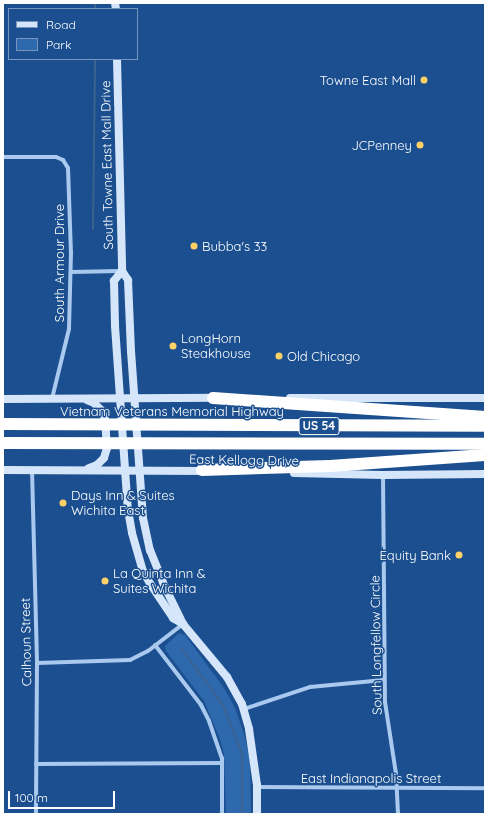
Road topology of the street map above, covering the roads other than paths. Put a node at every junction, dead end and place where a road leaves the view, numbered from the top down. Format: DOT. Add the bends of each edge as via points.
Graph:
graph roads {
  1 [pos="117,60"];
  2 [pos="3,157"];
  3 [pos="122,271"];
  4 [pos="71,272"];
  5 [pos="121,398"];
  6 [pos="135,398"];
  7 [pos="213,398"];
  8 [pos="485,398"];
  9 [pos="3,399"];
  10 [pos="52,399"];
  11 [pos="84,399"];
  12 [pos="485,417"];
  13 [pos="3,424"];
  14 [pos="485,426"];
  15 [pos="3,443"];
  16 [pos="485,444"];
  17 [pos="485,455"];
  18 [pos="3,470"];
  19 [pos="32,470"];
  20 [pos="84,470"];
  21 [pos="125,470"];
  22 [pos="140,470"];
  23 [pos="202,470"];
  24 [pos="485,474"];
  25 [pos="383,475"];
  26 [pos="183,624"];
  27 [pos="155,644"];
  28 [pos="37,663"];
  29 [pos="384,680"];
  30 [pos="244,709"];
  31 [pos="222,763"];
  32 [pos="36,764"];
  33 [pos="257,787"];
  34 [pos="397,788"];
  35 [pos="485,788"];
  36 [pos="36,814"];
  37 [pos="222,814"];
  38 [pos="257,814"];
  39 [pos="398,814"];
  1 -- 3 [label="street, South Towne East Mall Drive"];
  2 -- 4 [label="street, South Armour Drive" via="53,157 63,160 68,168"];
  3 -- 4 [label="street"];
  3 -- 5 [label="street, South Towne East Mall Drive" via="114,281"];
  3 -- 6 [label="street, South Towne East Mall Drive" via="128,280"];
  4 -- 10 [label="street, South Armour Drive" via="69,329"];
  5 -- 6 [label="street"];
  5 -- 11 [label="street"];
  5 -- 21 [label="street, South Towne East Mall Drive"];
  6 -- 7 [label="street"];
  6 -- 22 [label="street, South Towne East Mall Drive"];
  7 -- 8 [label="street"];
  7 -- 12 [label="highway"];
  9 -- 10 [label="street"];
  10 -- 11 [label="street"];
  11 -- 20 [label="street" via="102,410 107,448 104,458 97,465"];
  13 -- 14 [label="highway, Vietnam Veterans Memorial Highway / US 54"];
  15 -- 16 [label="highway, US 54"];
  17 -- 23 [label="highway" via="338,465"];
  18 -- 19 [label="street, East Kellogg Drive"];
  19 -- 20 [label="street, East Kellogg Drive"];
  19 -- 28 [label="street, Calhoun Street"];
  20 -- 21 [label="street, East Kellogg Drive"];
  21 -- 22 [label="street, East Kellogg Drive"];
  21 -- 26 [label="street, South Towne East Mall Drive" via="132,533 142,569 173,618"];
  22 -- 23 [label="street, East Kellogg Drive"];
  22 -- 26 [label="street, South Towne East Mall Drive" via="150,550"];
  23 -- 25 [label="street, East Kellogg Drive"];
  24 -- 25 [label="street, East Kellogg Drive"];
  25 -- 29 [label="street, South Longfellow Circle"];
  26 -- 27 [label="street"];
  26 -- 30 [label="street" via="227,677"];
  27 -- 28 [label="street" via="130,660"];
  27 -- 31 [label="street" via="201,705 209,721"];
  28 -- 32 [label="street, Calhoun Street"];
  29 -- 30 [label="street" via="310,687"];
  29 -- 34 [label="street, South Longfellow Circle"];
  30 -- 33 [label="street"];
  31 -- 32 [label="street"];
  31 -- 37 [label="street"];
  32 -- 36 [label="street, Calhoun Street"];
  33 -- 34 [label="street, East Indianapolis Street"];
  33 -- 38 [label="street"];
  34 -- 35 [label="street, East Indianapolis Street"];
  34 -- 39 [label="street, South Longfellow Circle"];
}
